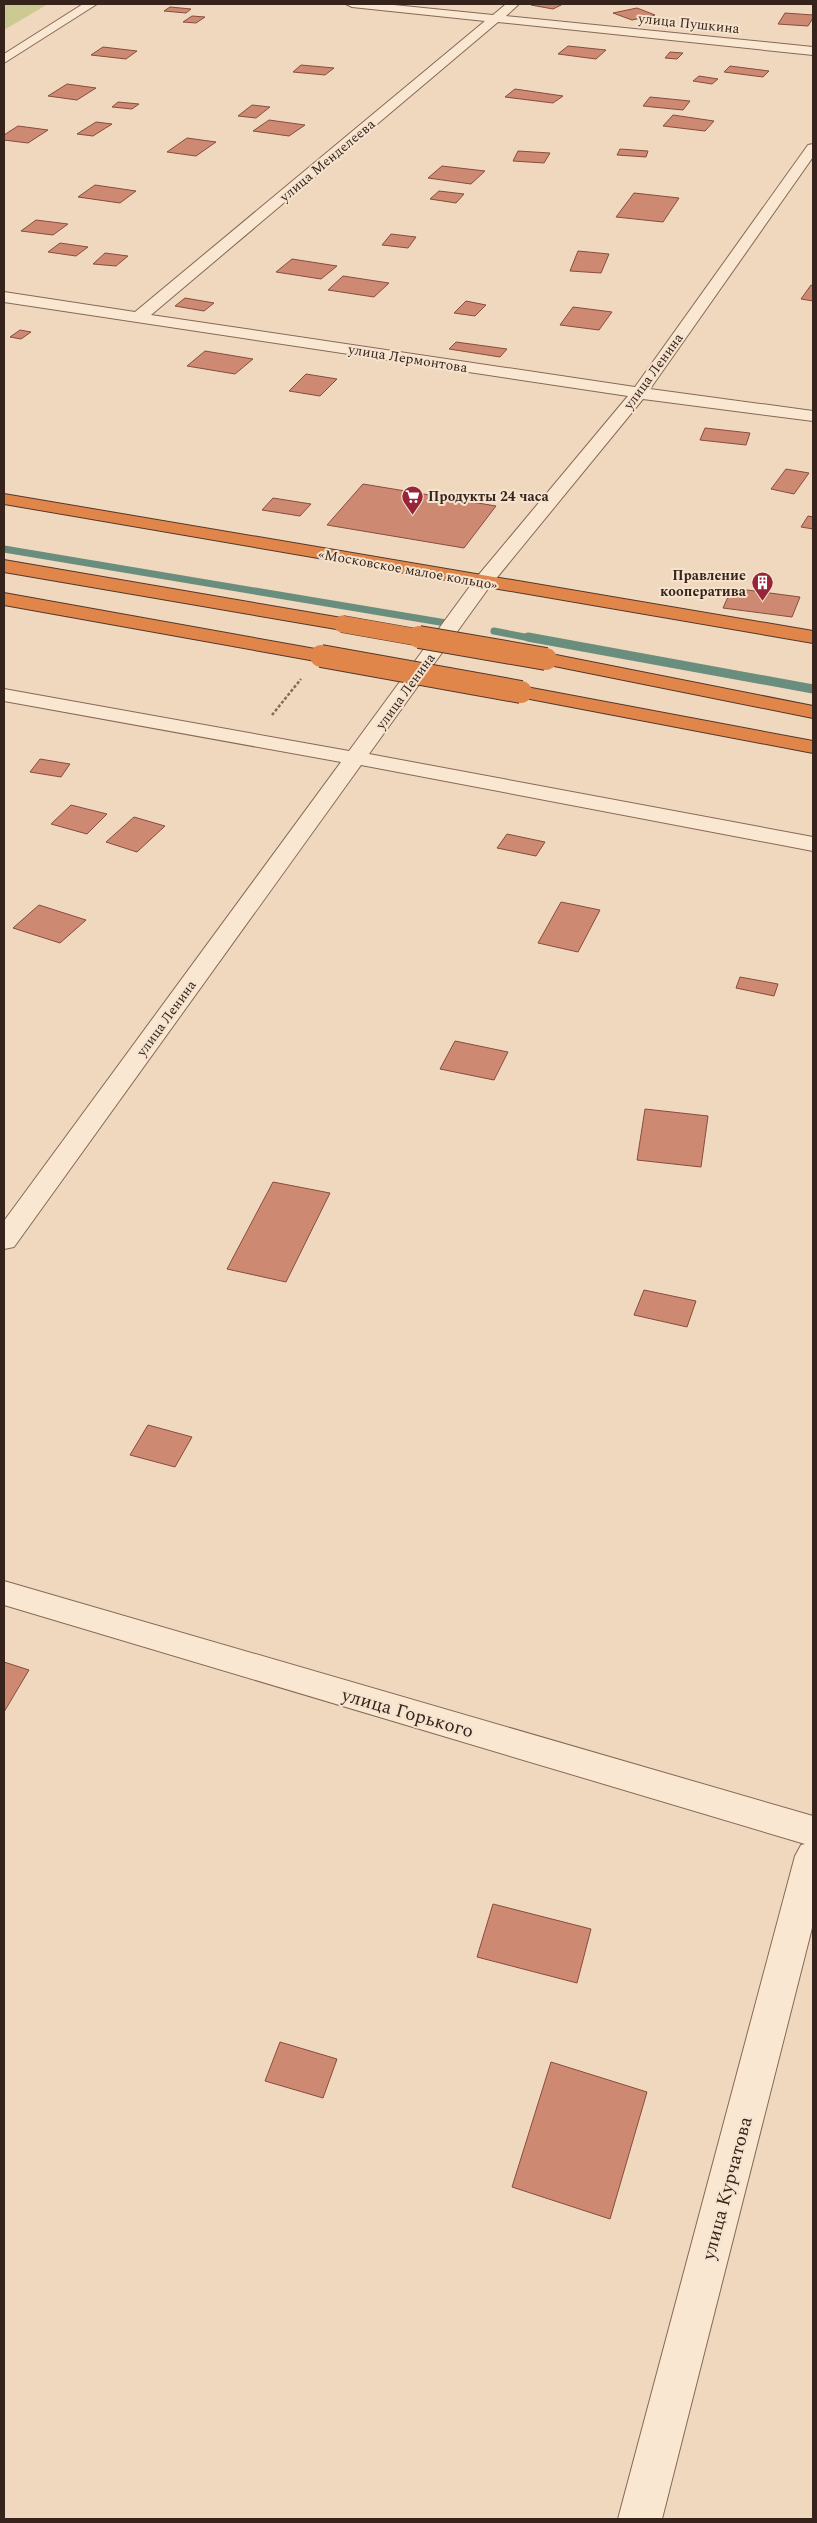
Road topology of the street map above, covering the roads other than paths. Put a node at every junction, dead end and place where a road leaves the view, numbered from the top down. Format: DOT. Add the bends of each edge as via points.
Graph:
graph roads {
  1 [pos="91,4"];
  2 [pos="352,4"];
  3 [pos="513,4"];
  4 [pos="497,19"];
  5 [pos="813,51"];
  6 [pos="4,59"];
  7 [pos="813,148"];
  8 [pos="4,297"];
  9 [pos="140,316"];
  10 [pos="639,393"];
  11 [pos="813,416"];
  12 [pos="4,499"];
  13 [pos="4,566"];
  14 [pos="483,582"];
  15 [pos="4,599"];
  16 [pos="813,637"];
  17 [pos="4,695"];
  18 [pos="813,712"];
  19 [pos="813,747"];
  20 [pos="356,758"];
  21 [pos="813,844"];
  22 [pos="4,1240"];
  23 [pos="4,1593"];
  24 [pos="813,1831"];
  25 [pos="813,1856"];
  26 [pos="640,2519"];
  1 -- 6 [label="street"];
  2 -- 4 [label="street, улица Пушкина"];
  3 -- 4 [label="street, улица Менделеева"];
  4 -- 5 [label="street, улица Пушкина"];
  4 -- 9 [label="street, улица Менделеева"];
  7 -- 10 [label="street, улица Ленина"];
  8 -- 9 [label="street, улица Лермонтова"];
  9 -- 10 [label="street, улица Лермонтова"];
  10 -- 11 [label="street, улица Лермонтова"];
  10 -- 14 [label="street, улица Ленина"];
  12 -- 14 [label="highway, «Московское малое кольцо»"];
  13 -- 18 [label="highway, bridge" via="546,659"];
  14 -- 16 [label="highway, «Московское малое кольцо»"];
  14 -- 20 [label="street, улица Ленина"];
  15 -- 19 [label="highway, bridge"];
  17 -- 20 [label="street"];
  20 -- 21 [label="street"];
  20 -- 22 [label="street, улица Ленина"];
  23 -- 24 [label="street, улица Горького"];
  25 -- 26 [label="street, улица Курчатова"];
}
